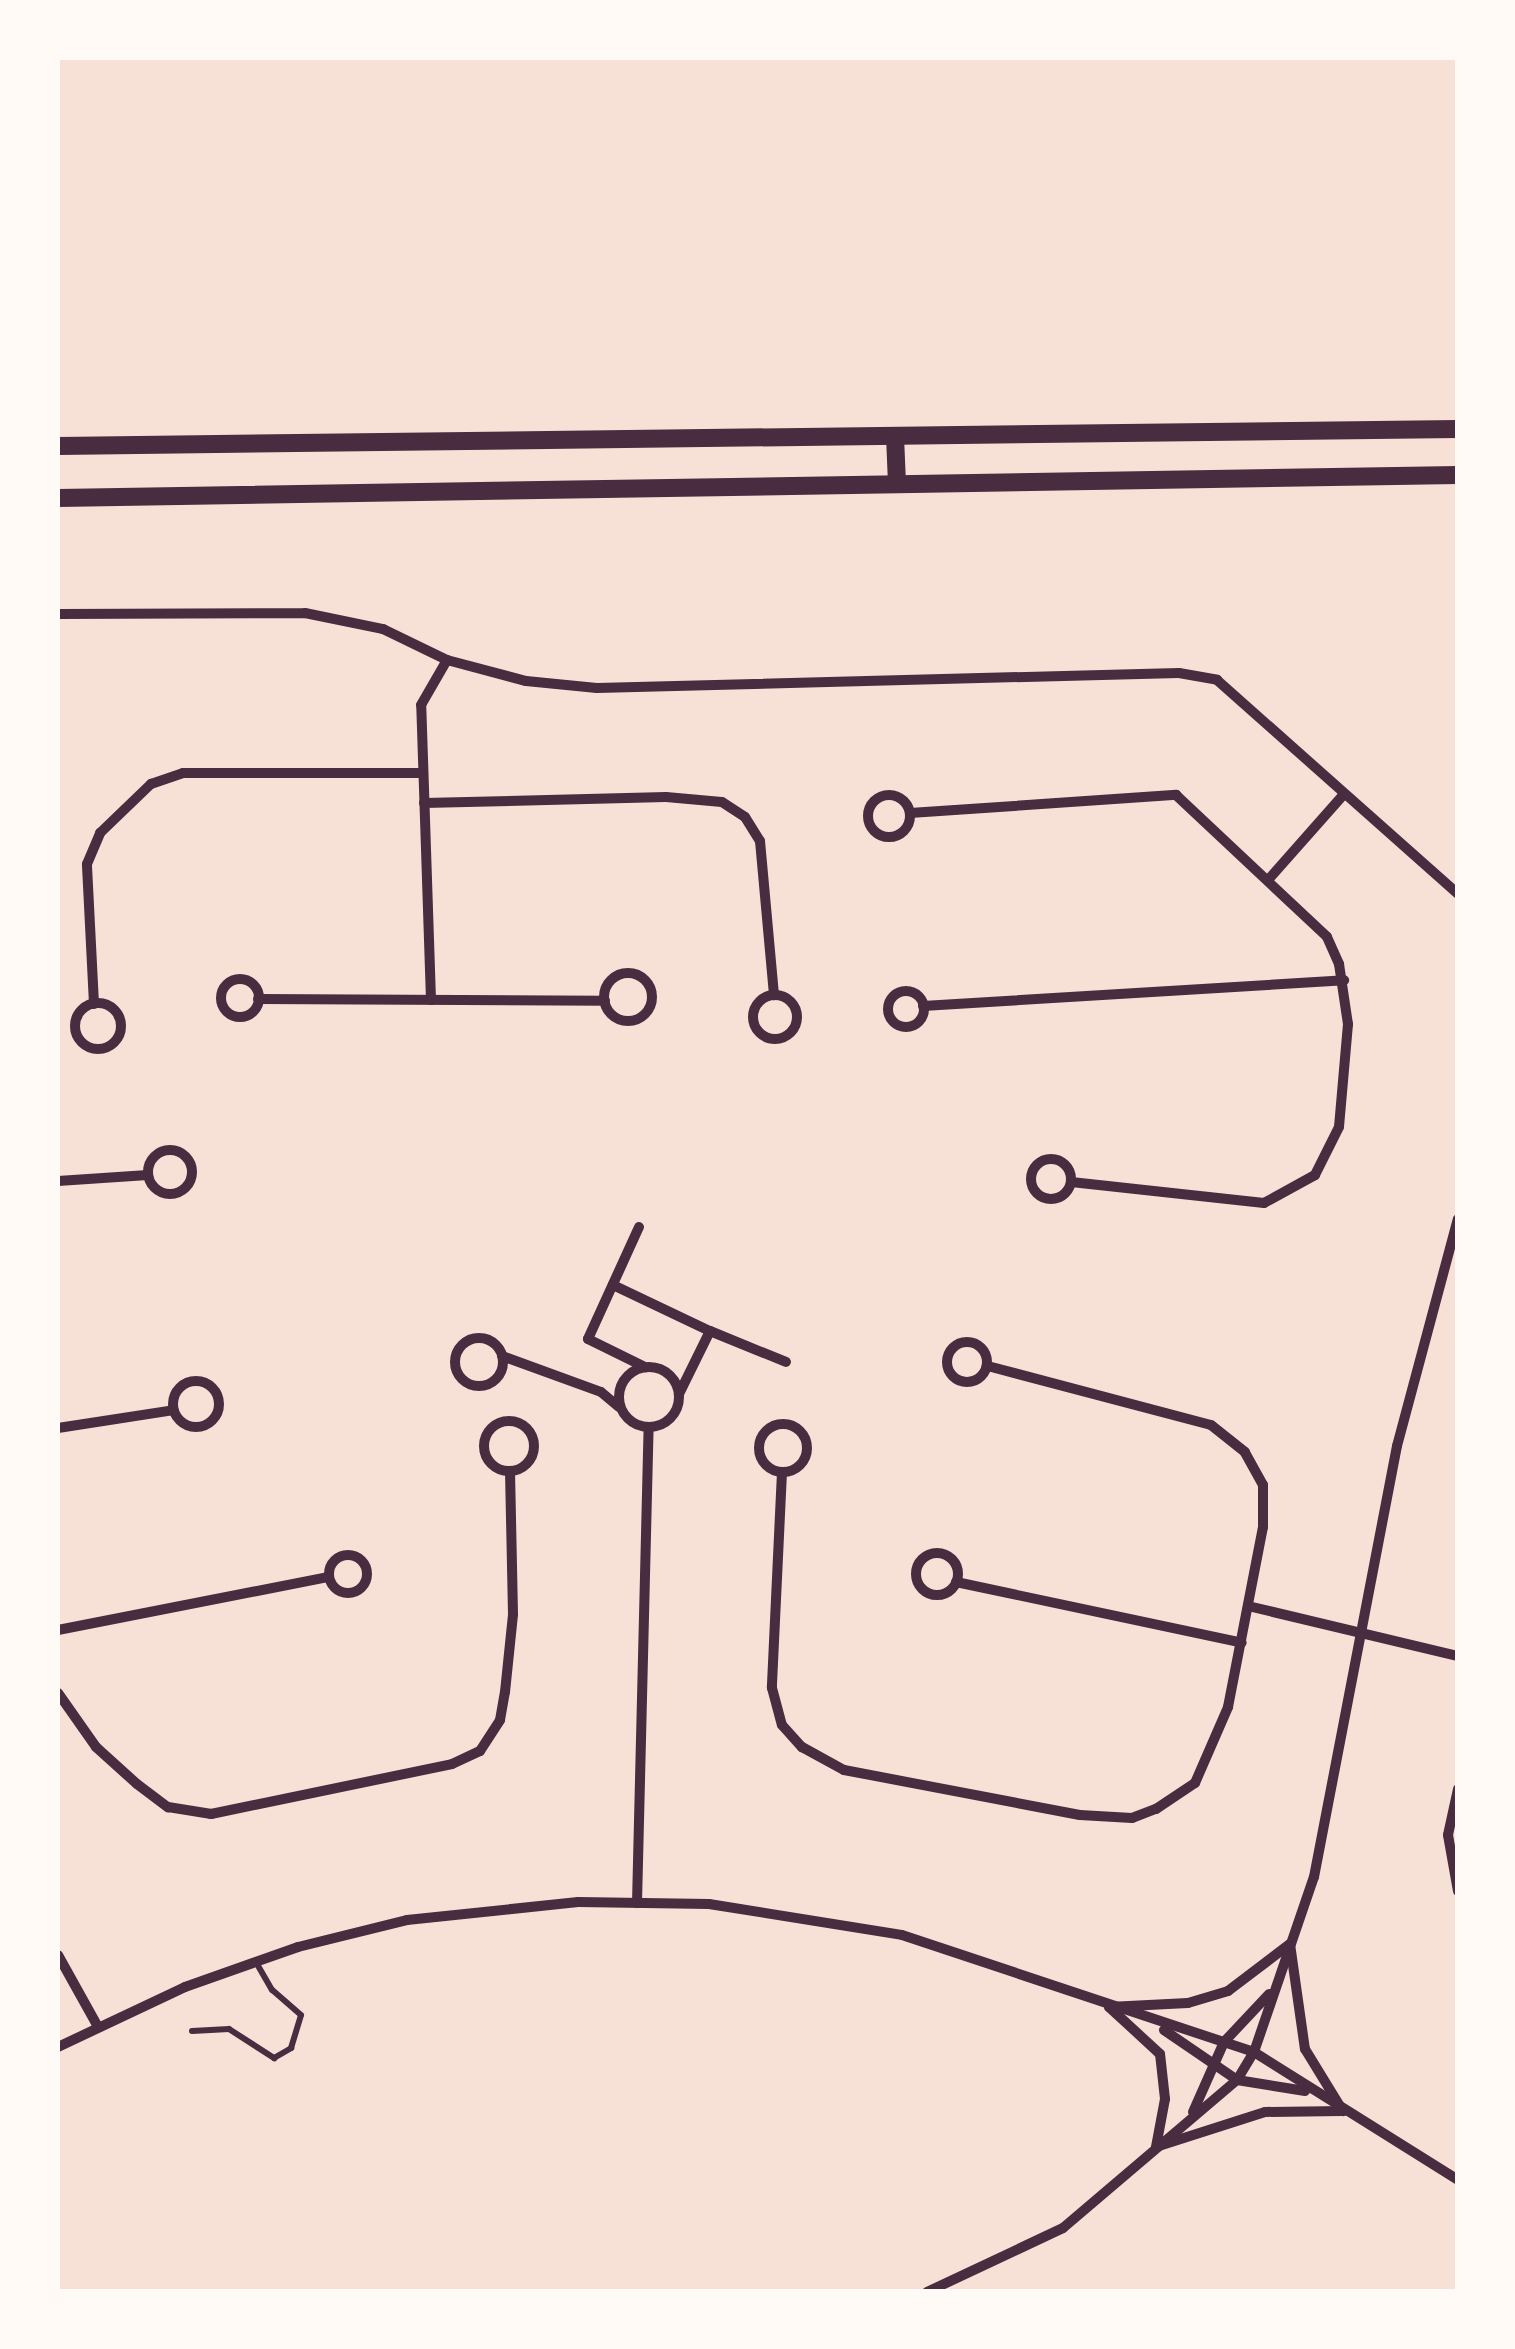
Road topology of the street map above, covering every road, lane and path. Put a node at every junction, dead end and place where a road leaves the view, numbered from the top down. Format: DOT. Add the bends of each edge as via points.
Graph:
graph roads {
  1 [pos="1458,429"];
  2 [pos="895,436"];
  3 [pos="58,446"];
  4 [pos="1458,474"];
  5 [pos="897,484"];
  6 [pos="58,498"];
  7 [pos="58,614"];
  8 [pos="447,660"];
  9 [pos="424,774"];
  10 [pos="1344,794"];
  11 [pos="424,803"];
  12 [pos="910,813"];
  13 [pos="1268,880"];
  14 [pos="1458,894"];
  15 [pos="1344,980"];
  16 [pos="774,995"];
  17 [pos="258,999"];
  18 [pos="431,1000"];
  19 [pos="604,1001"];
  20 [pos="94,1004"];
  21 [pos="923,1006"];
  22 [pos="148,1176"];
  23 [pos="58,1181"];
  24 [pos="1071,1182"];
  25 [pos="1458,1219"];
  26 [pos="639,1228"];
  27 [pos="613,1285"];
  28 [pos="710,1331"];
  29 [pos="627,1355"];
  30 [pos="502,1356"];
  31 [pos="786,1362"];
  32 [pos="645,1366"];
  33 [pos="987,1366"];
  34 [pos="691,1370"];
  35 [pos="627,1376"];
  36 [pos="671,1377"];
  37 [pos="602,1392"];
  38 [pos="618,1394"];
  39 [pos="679,1394"];
  40 [pos="621,1408"];
  41 [pos="174,1410"];
  42 [pos="648,1427"];
  43 [pos="58,1428"];
  44 [pos="510,1471"];
  45 [pos="782,1472"];
  46 [pos="329,1577"];
  47 [pos="956,1582"];
  48 [pos="1248,1606"];
  49 [pos="58,1630"];
  50 [pos="1361,1633"];
  51 [pos="1242,1644"];
  52 [pos="1458,1656"];
  53 [pos="60,1702"];
  54 [pos="1458,1790"];
  55 [pos="1458,1891"];
  56 [pos="637,1903"];
  57 [pos="1290,1944"];
  58 [pos="58,1954"];
  59 [pos="256,1962"];
  60 [pos="1272,1991"];
  61 [pos="1110,2007"];
  62 [pos="1157,2024"];
  63 [pos="98,2027"];
  64 [pos="192,2031"];
  65 [pos="1224,2042"];
  66 [pos="58,2046"];
  67 [pos="1254,2052"];
  68 [pos="1211,2064"];
  69 [pos="1237,2080"];
  70 [pos="1311,2092"];
  71 [pos="1343,2111"];
  72 [pos="1193,2113"];
  73 [pos="1156,2147"];
  74 [pos="1458,2180"];
  75 [pos="928,2292"];
  1 -- 2 [label="main road"];
  2 -- 3 [label="main road"];
  2 -- 5 [label="main road"];
  4 -- 5 [label="main road"];
  5 -- 6 [label="main road"];
  7 -- 8 [label="street" via="305,614 383,629"];
  8 -- 9 [label="street" via="421,705"];
  8 -- 10 [label="street" via="526,681 598,688 1179,673 1217,680 1239,694"];
  9 -- 11 [label="street"];
  9 -- 20 [label="street" via="183,773 150,784 100,833 87,864"];
  10 -- 13 [label="street"];
  10 -- 14 [label="street"];
  11 -- 16 [label="street" via="722,802 744,817 760,841"];
  11 -- 18 [label="street"];
  12 -- 12 [label="street" via="904,802 886,796 874,802 868,821 889,838 903,833"];
  12 -- 13 [label="street" via="1176,795"];
  13 -- 15 [label="street" via="1327,937"];
  15 -- 21 [label="street"];
  15 -- 24 [label="street" via="1348,1024 1339,1127 1315,1175 1264,1203"];
  16 -- 16 [label="street" via="756,1006 754,1020 760,1032 779,1038 797,1018 793,1004"];
  17 -- 18 [label="street"];
  18 -- 19 [label="street"];
  19 -- 19 [label="street" via="617,1018 632,1021 650,1008 652,992 643,978 628,974 608,985"];
  20 -- 20 [label="street" via="76,1026 81,1041 102,1048 119,1036 121,1022 108,1006"];
  22 -- 22 [label="street" via="154,1188 175,1194 191,1180 192,1166 169,1150 150,1161"];
  22 -- 23 [label="street"];
  24 -- 24 [label="street" via="1064,1164 1050,1159 1038,1164 1030,1182 1040,1198 1054,1200"];
  25 -- 50 [label="street" via="1397,1446"];
  26 -- 27 [label="street"];
  27 -- 28 [label="street"];
  27 -- 29 [label="street" via="588,1339"];
  28 -- 31 [label="street"];
  28 -- 34 [label="street"];
  29 -- 32 [label="street"];
  29 -- 35 [label="street"];
  30 -- 30 [label="street" via="494,1343 478,1338 459,1349 455,1364 467,1383 483,1386 501,1372"];
  30 -- 37 [label="street"];
  32 -- 35 [label="street"];
  32 -- 36 [label="street"];
  33 -- 33 [label="street" via="984,1352 967,1342 947,1359 949,1372 964,1382 981,1377"];
  33 -- 48 [label="street" via="1211,1425 1245,1452 1263,1486 1264,1527"];
  34 -- 36 [label="street"];
  34 -- 39 [label="street"];
  35 -- 38 [label="street"];
  36 -- 39 [label="street"];
  37 -- 38 [label="street"];
  37 -- 40 [label="street"];
  38 -- 40 [label="street"];
  39 -- 42 [label="street" via="667,1420"];
  40 -- 42 [label="street"];
  41 -- 41 [label="street" via="189,1426 204,1425 216,1416 217,1394 207,1384 185,1384"];
  41 -- 43 [label="street"];
  42 -- 56 [label="street"];
  44 -- 44 [label="street" via="530,1459 534,1443 521,1424 505,1420 490,1428 484,1452 494,1467"];
  44 -- 53 [label="street" via="513,1614 500,1720 480,1751 452,1764 211,1814 168,1808 96,1747"];
  45 -- 45 [label="street" via="803,1461 807,1445 786,1424 764,1432 758,1446 767,1467"];
  45 -- 51 [label="street" via="772,1688 782,1724 822,1764 1080,1816 1132,1818 1195,1783 1228,1707"];
  46 -- 49 [label="street"];
  47 -- 47 [label="street" via="957,1568 943,1554 929,1554 916,1570 918,1583 934,1595"];
  47 -- 51 [label="street"];
  48 -- 50 [label="street"];
  48 -- 51 [label="street"];
  50 -- 52 [label="street"];
  50 -- 57 [label="street" via="1314,1877"];
  54 -- 55 [label="street" via="1448,1835"];
  56 -- 59 [label="street" via="578,1902 407,1920"];
  56 -- 61 [label="street" via="793,1913 902,1935"];
  57 -- 60 [label="street"];
  57 -- 61 [label="street" via="1228,1990 1188,2003"];
  57 -- 71 [label="street" via="1305,2049"];
  58 -- 63 [label="street"];
  59 -- 63 [label="street"];
  59 -- 64 [label="lane" via="272,1990 302,2015 292,2048 274,2058 229,2029"];
  60 -- 65 [label="street"];
  60 -- 67 [label="street"];
  61 -- 62 [label="street"];
  61 -- 73 [label="street" via="1160,2054 1164,2099"];
  62 -- 65 [label="street"];
  62 -- 68 [label="street"];
  63 -- 66 [label="street"];
  65 -- 67 [label="street"];
  65 -- 68 [label="street"];
  67 -- 69 [label="street"];
  67 -- 70 [label="street"];
  68 -- 69 [label="street"];
  68 -- 72 [label="street"];
  69 -- 70 [label="street"];
  69 -- 72 [label="street"];
  70 -- 71 [label="street"];
  71 -- 73 [label="street" via="1265,2112"];
  71 -- 74 [label="street"];
  72 -- 73 [label="street"];
  73 -- 75 [label="street" via="1063,2228"];
}
